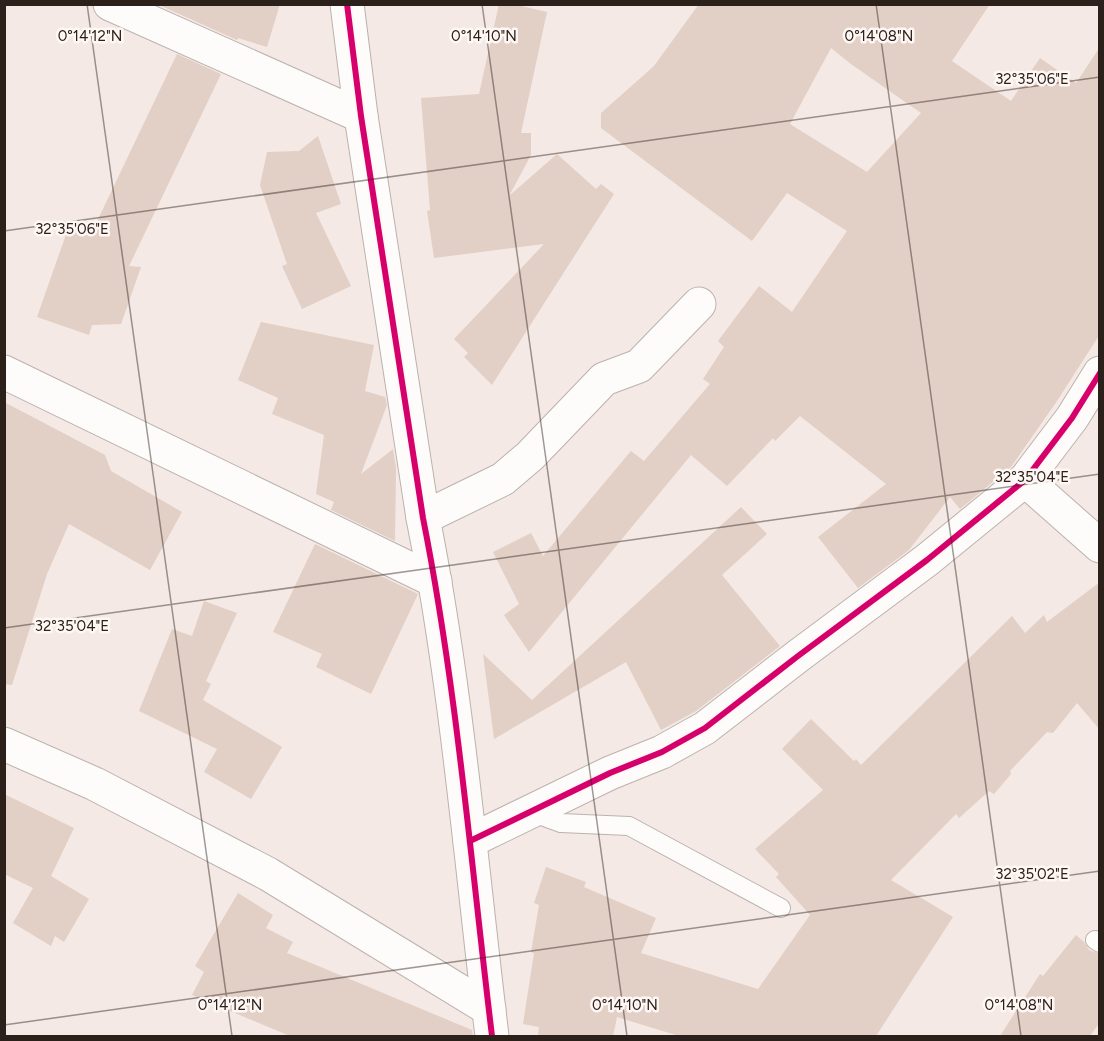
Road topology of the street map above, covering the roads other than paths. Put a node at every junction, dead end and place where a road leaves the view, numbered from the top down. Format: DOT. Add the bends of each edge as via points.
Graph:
graph roads {
  1 [pos="110,4"];
  2 [pos="347,4"];
  3 [pos="361,116"];
  4 [pos="699,304"];
  5 [pos="4,372"];
  6 [pos="1100,373"];
  7 [pos="1025,480"];
  8 [pos="423,518"];
  9 [pos="1100,546"];
  10 [pos="435,580"];
  11 [pos="4,744"];
  12 [pos="531,812"];
  13 [pos="470,841"];
  14 [pos="781,908"];
  15 [pos="491,1023"];
  1 -- 3 [label="street"];
  2 -- 3 [label="street"];
  3 -- 8 [label="street"];
  4 -- 8 [label="street" via="639,366 603,379 530,456 502,479"];
  5 -- 10 [label="street"];
  6 -- 7 [label="street"];
  7 -- 9 [label="street"];
  7 -- 12 [label="street" via="927,560 705,728"];
  8 -- 10 [label="street"];
  10 -- 13 [label="street"];
  11 -- 15 [label="street" via="94,784 268,873"];
  12 -- 13 [label="street"];
  12 -- 14 [label="lane" via="561,823 629,826"];
  13 -- 15 [label="street"];
}
